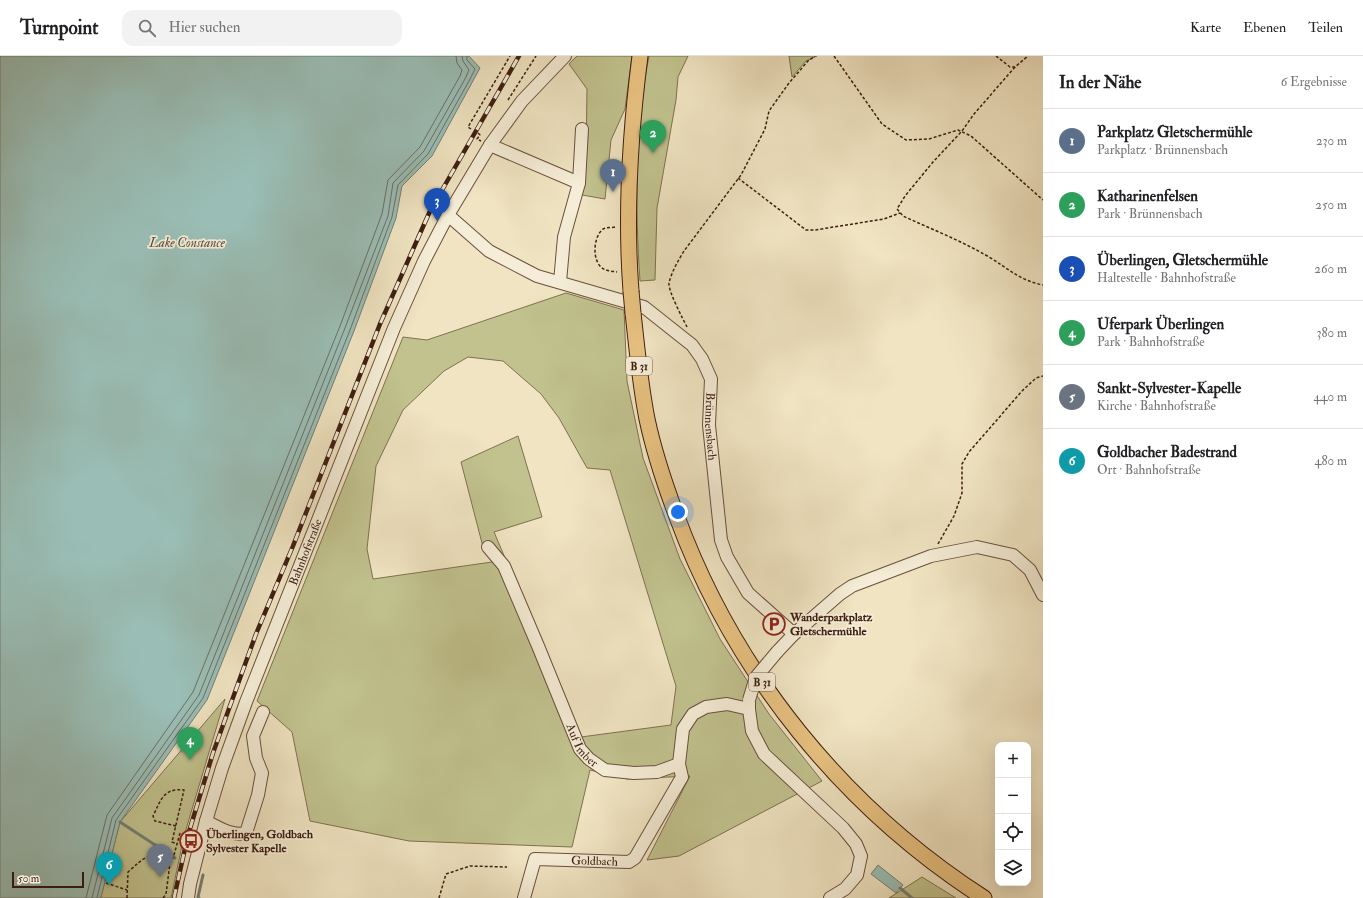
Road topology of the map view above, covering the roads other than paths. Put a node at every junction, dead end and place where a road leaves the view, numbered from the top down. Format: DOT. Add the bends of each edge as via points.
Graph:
graph roads {
  1 [pos="564,56"];
  2 [pos="640,56"];
  3 [pos="582,129"];
  4 [pos="485,143"];
  5 [pos="579,183"];
  6 [pos="448,215"];
  7 [pos="560,282"];
  8 [pos="488,547"];
  9 [pos="1043,595"];
  10 [pos="794,634"];
  11 [pos="749,705"];
  12 [pos="263,712"];
  13 [pos="679,764"];
  14 [pos="206,821"];
  15 [pos="847,894"];
  16 [pos="188,898"];
  17 [pos="524,898"];
  18 [pos="830,898"];
  19 [pos="984,898"];
  1 -- 4 [label="street, Bahnhofstraße"];
  2 -- 19 [label="main road, B 31, bridge" via="632,114 629,169 628,225 633,313 647,419 657,459 684,537 719,612 739,647 786,716 868,808 931,861"];
  3 -- 5 [label="street"];
  4 -- 5 [label="street"];
  4 -- 6 [label="street, Bahnhofstraße"];
  5 -- 7 [label="street" via="564,237"];
  6 -- 7 [label="street, Brünnensbach" via="489,251 537,276"];
  6 -- 14 [label="street, Bahnhofstraße" via="394,328 256,677 222,768"];
  7 -- 10 [label="street, Brünnensbach" via="644,306 692,345 702,359 711,379 709,425 721,540 748,593"];
  8 -- 13 [label="street, Auf Imber" via="504,566 580,749 605,770 657,772"];
  9 -- 10 [label="street" via="1030,570 1013,555 977,547 931,556 852,586"];
  10 -- 11 [label="street, bridge" via="756,677"];
  11 -- 13 [label="street" via="706,706 694,714 683,729"];
  11 -- 15 [label="street" via="752,731 764,754 843,828 856,844 861,856 857,875"];
  12 -- 14 [label="street" via="253,736 256,758 262,773 258,796 246,833 238,835"];
  13 -- 17 [label="street, Goldbach" via="682,777 635,858 629,862 535,859"];
  14 -- 16 [label="street, Bahnhofstraße"];
  15 -- 18 [label="street"];
}
